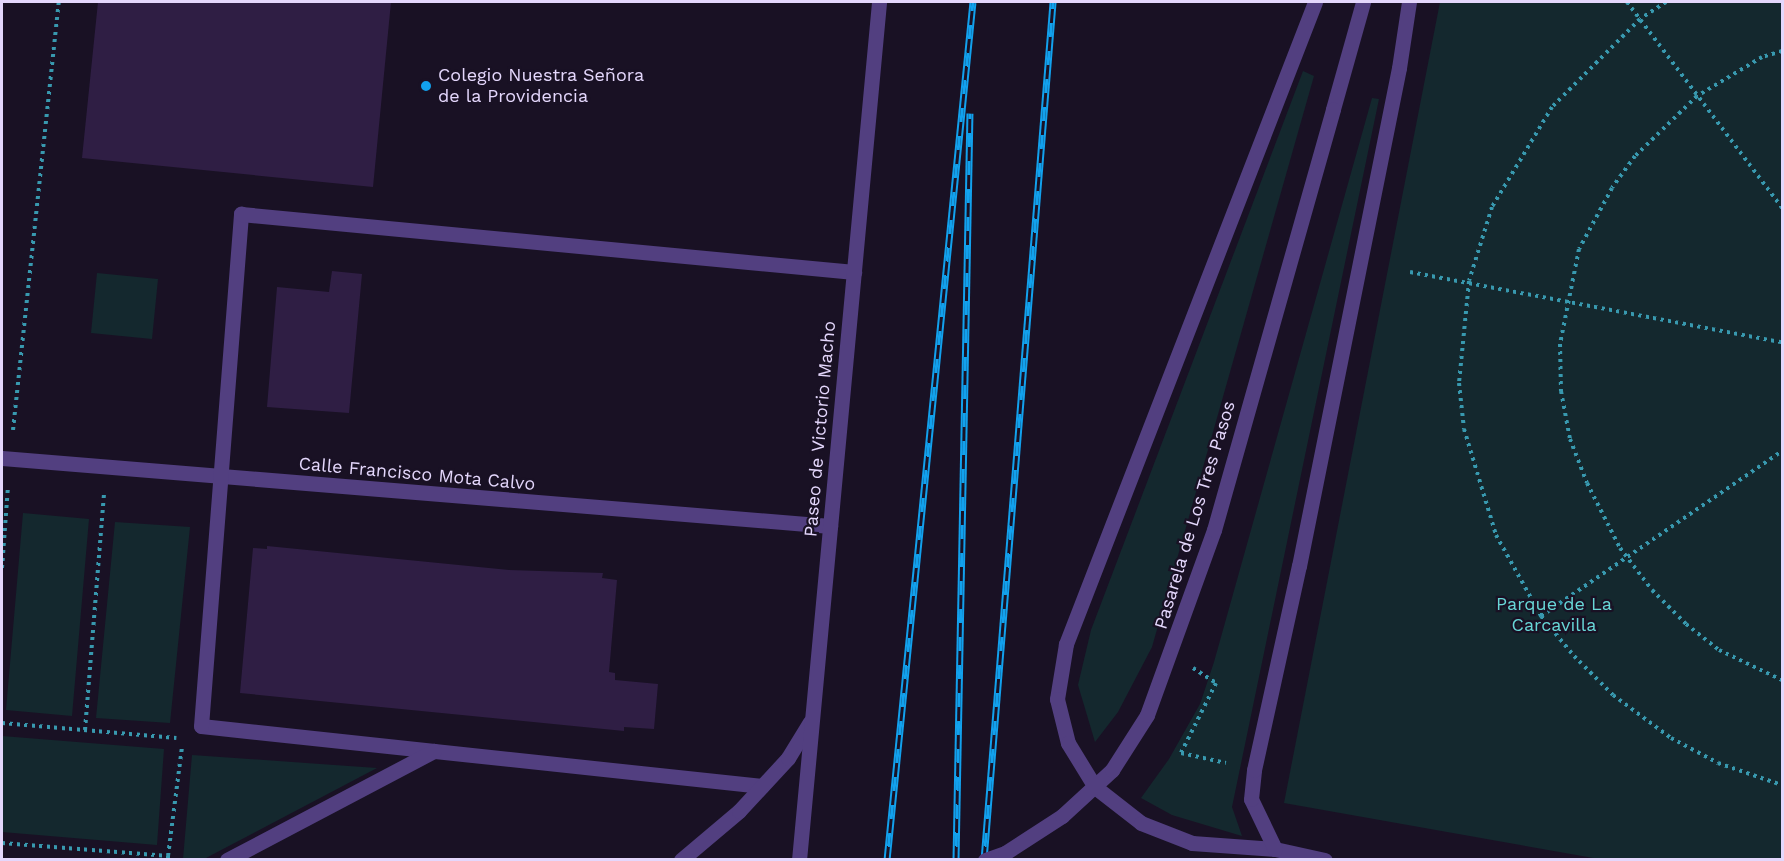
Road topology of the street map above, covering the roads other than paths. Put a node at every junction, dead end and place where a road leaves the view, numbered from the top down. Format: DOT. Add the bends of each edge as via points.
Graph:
graph roads {
  1 [pos="879,2"];
  2 [pos="1315,2"];
  3 [pos="1363,2"];
  4 [pos="1409,2"];
  5 [pos="854,272"];
  6 [pos="6,458"];
  7 [pos="222,477"];
  8 [pos="831,526"];
  9 [pos="812,719"];
  10 [pos="434,751"];
  11 [pos="762,786"];
  12 [pos="1275,849"];
  13 [pos="227,860"];
  14 [pos="681,860"];
  15 [pos="799,860"];
  16 [pos="985,860"];
  17 [pos="1325,860"];
  1 -- 5 [label="street, Paseo de Victorio Macho"];
  2 -- 12 [label="street" via="1066,644 1057,699 1068,743 1095,788 1141,823 1192,843"];
  3 -- 16 [label="street, Pasarela de Los Tres Pasos, bridge" via="1214,530 1147,715 1112,770 1062,816 1005,853"];
  4 -- 12 [label="street" via="1299,566 1254,770 1251,798"];
  5 -- 7 [label="street" via="241,214"];
  5 -- 8 [label="street, Paseo de Victorio Macho"];
  6 -- 7 [label="street, Calle Francisco Mota Calvo"];
  7 -- 8 [label="street, Calle Francisco Mota Calvo"];
  7 -- 10 [label="street" via="201,726"];
  8 -- 9 [label="street, Paseo de Victorio Macho"];
  9 -- 11 [label="street" via="788,758"];
  9 -- 15 [label="street, Paseo de Victorio Macho"];
  10 -- 11 [label="street"];
  10 -- 13 [label="street"];
  11 -- 14 [label="street"];
  12 -- 17 [label="street"];
}
